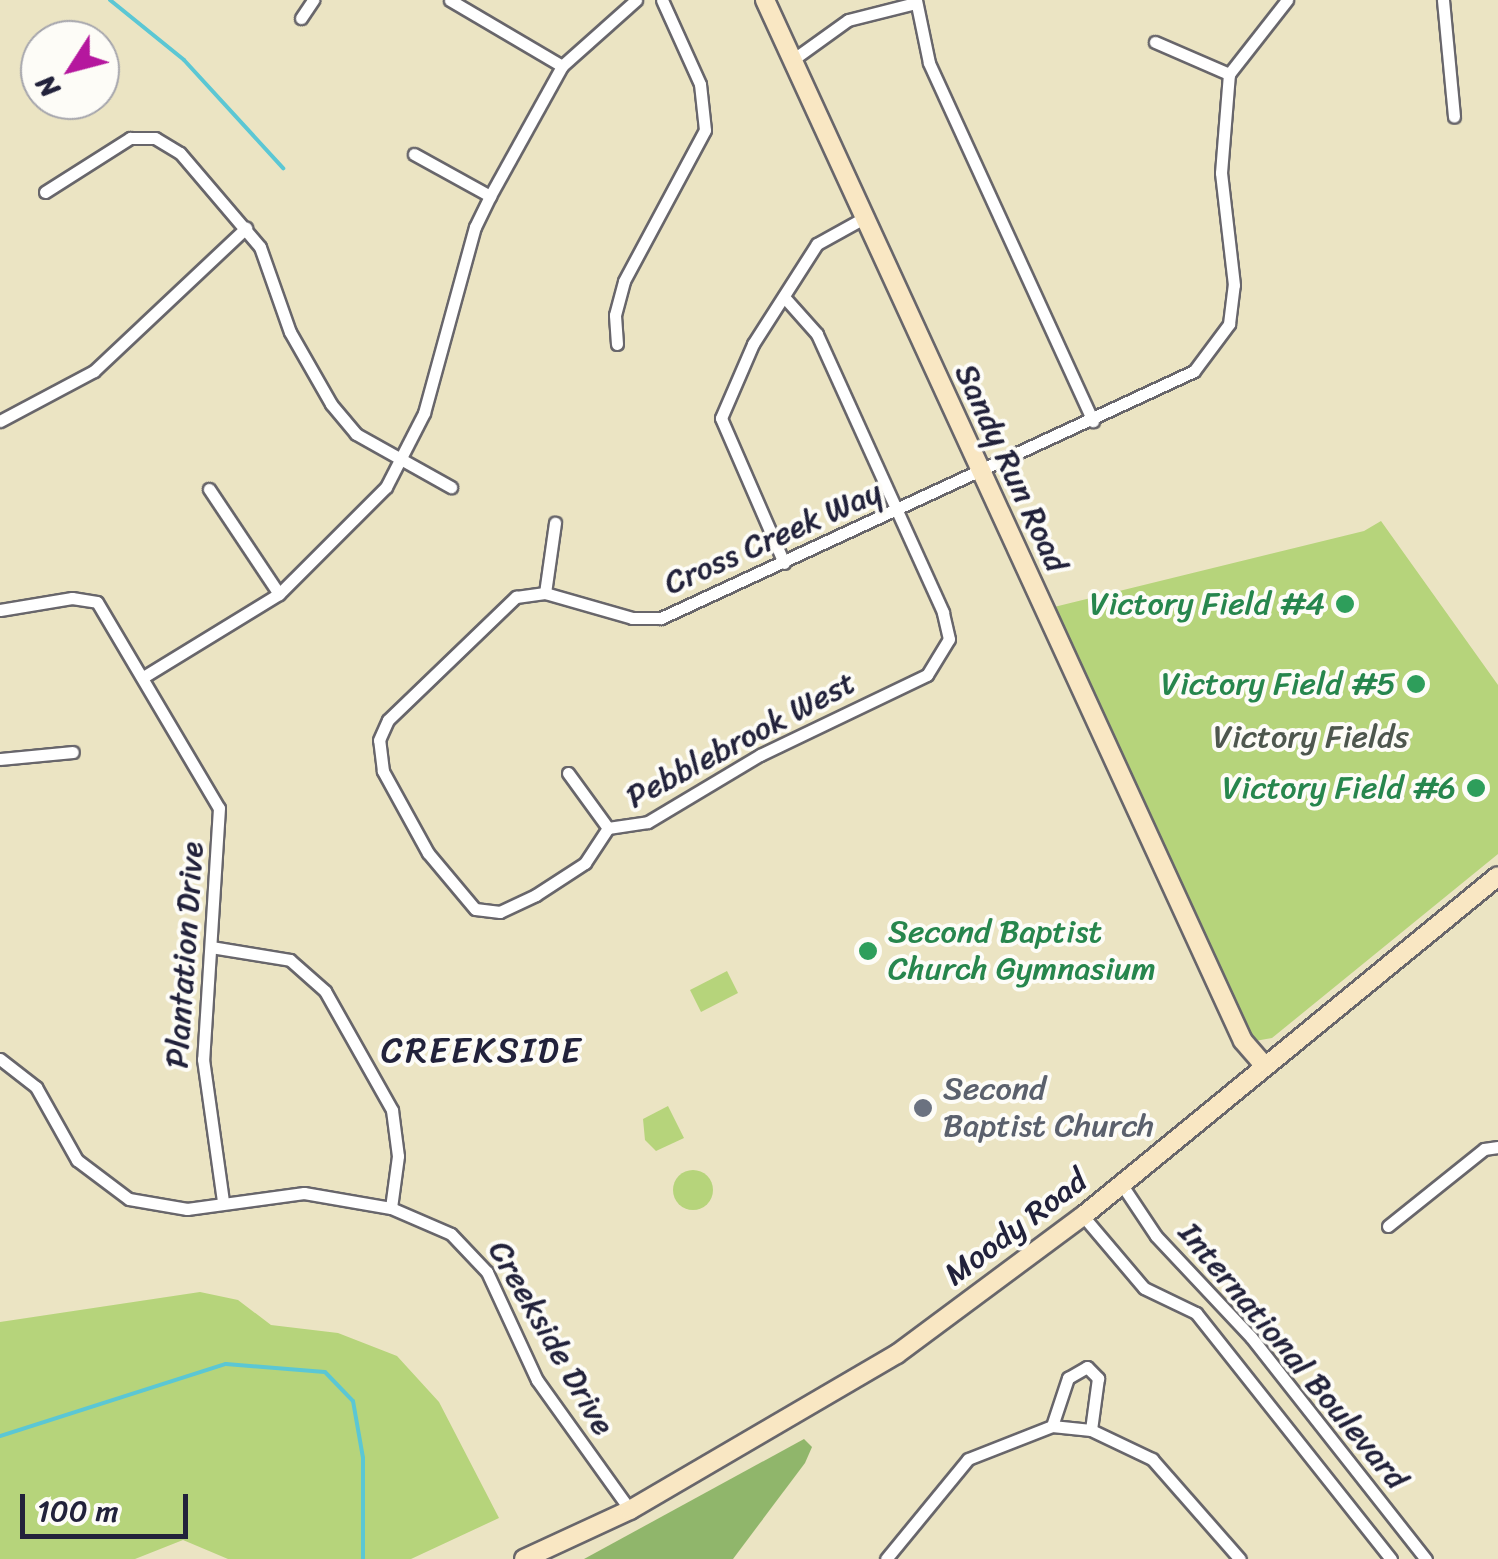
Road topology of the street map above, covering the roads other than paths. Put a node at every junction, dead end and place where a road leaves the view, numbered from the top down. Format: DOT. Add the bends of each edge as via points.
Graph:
graph roads {
  1 [pos="314,0"];
  2 [pos="450,0"];
  3 [pos="636,0"];
  4 [pos="662,0"];
  5 [pos="765,0"];
  6 [pos="1287,0"];
  7 [pos="1443,0"];
  8 [pos="915,1"];
  9 [pos="301,18"];
  10 [pos="1156,42"];
  11 [pos="790,62"];
  12 [pos="562,66"];
  13 [pos="1229,74"];
  14 [pos="1454,116"];
  15 [pos="414,154"];
  16 [pos="45,192"];
  17 [pos="490,196"];
  18 [pos="864,218"];
  19 [pos="246,228"];
  20 [pos="784,297"];
  21 [pos="617,344"];
  22 [pos="0,421"];
  23 [pos="1093,421"];
  24 [pos="401,463"];
  25 [pos="980,475"];
  26 [pos="451,486"];
  27 [pos="209,489"];
  28 [pos="897,512"];
  29 [pos="555,523"];
  30 [pos="784,564"];
  31 [pos="545,593"];
  32 [pos="279,594"];
  33 [pos="0,610"];
  34 [pos="145,676"];
  35 [pos="73,752"];
  36 [pos="0,760"];
  37 [pos="568,774"];
  38 [pos="608,828"];
  39 [pos="1498,876"];
  40 [pos="211,946"];
  41 [pos="0,1059"];
  42 [pos="1263,1064"];
  43 [pos="1498,1147"];
  44 [pos="1122,1184"];
  45 [pos="223,1202"];
  46 [pos="391,1208"];
  47 [pos="1083,1216"];
  48 [pos="1388,1226"];
  49 [pos="1052,1426"];
  50 [pos="1091,1430"];
  51 [pos="630,1510"];
  52 [pos="524,1559"];
  53 [pos="886,1559"];
  54 [pos="1240,1559"];
  55 [pos="1391,1559"];
  56 [pos="1426,1559"];
  1 -- 9 [label="street"];
  2 -- 12 [label="street"];
  3 -- 12 [label="street"];
  4 -- 21 [label="street" via="700,84 705,130 624,281 615,315"];
  5 -- 11 [label="main road, Sandy Run Road"];
  6 -- 13 [label="street"];
  7 -- 14 [label="street"];
  8 -- 11 [label="street" via="848,20"];
  8 -- 23 [label="street" via="929,63"];
  10 -- 13 [label="street"];
  11 -- 18 [label="main road, Sandy Run Road"];
  12 -- 17 [label="street"];
  13 -- 23 [label="street, Cross Creek Way" via="1221,173 1234,242 1229,324 1194,371"];
  15 -- 17 [label="street"];
  16 -- 19 [label="street" via="113,143 155,138 180,153"];
  17 -- 24 [label="street" via="424,413"];
  18 -- 20 [label="street" via="818,244"];
  18 -- 25 [label="main road, Sandy Run Road"];
  19 -- 22 [label="street" via="94,371"];
  19 -- 24 [label="street" via="271,271 290,332 331,404 356,434"];
  20 -- 28 [label="street, Pebblebrook West" via="808,318"];
  20 -- 30 [label="street" via="753,344 721,418"];
  23 -- 25 [label="street, Cross Creek Way"];
  24 -- 26 [label="street"];
  24 -- 32 [label="street" via="354,523"];
  25 -- 28 [label="street, Cross Creek Way"];
  25 -- 42 [label="main road, Sandy Run Road" via="1243,1041"];
  27 -- 32 [label="street"];
  28 -- 30 [label="street, Cross Creek Way"];
  28 -- 38 [label="street, Pebblebrook West" via="948,626 939,664 760,755 648,822"];
  29 -- 31 [label="street"];
  30 -- 31 [label="street, Cross Creek Way" via="647,620"];
  31 -- 38 [label="street, Pebblebrook West" via="506,605 388,720 379,740 383,770 451,886 475,909 490,913 585,864"];
  32 -- 34 [label="street"];
  33 -- 34 [label="street, Plantation Drive" via="72,598 98,602"];
  34 -- 40 [label="street, Plantation Drive" via="219,808"];
  35 -- 36 [label="street"];
  37 -- 38 [label="street"];
  39 -- 42 [label="main road, Moody Road"];
  40 -- 45 [label="street, Plantation Drive" via="204,1081"];
  40 -- 46 [label="street" via="290,960 325,991 392,1110 398,1156"];
  41 -- 45 [label="street, Creekside Drive" via="36,1087 77,1160 108,1188 158,1207"];
  42 -- 44 [label="main road, Moody Road"];
  43 -- 48 [label="street" via="1484,1149"];
  44 -- 47 [label="main road, Moody Road"];
  44 -- 56 [label="street, International Boulevard" via="1156,1236 1251,1337"];
  45 -- 46 [label="street, Creekside Drive" via="304,1192"];
  46 -- 51 [label="street, Creekside Drive" via="451,1234 474,1255 537,1380"];
  47 -- 51 [label="main road, Moody Road" via="898,1354"];
  47 -- 55 [label="street, International Boulevard" via="1144,1288 1196,1313"];
  49 -- 50 [label="street"];
  49 -- 50 [label="street" via="1068,1378 1087,1367 1098,1378"];
  49 -- 53 [label="street" via="968,1459"];
  50 -- 54 [label="street" via="1152,1458"];
  51 -- 52 [label="main road, Moody Road"];
}
